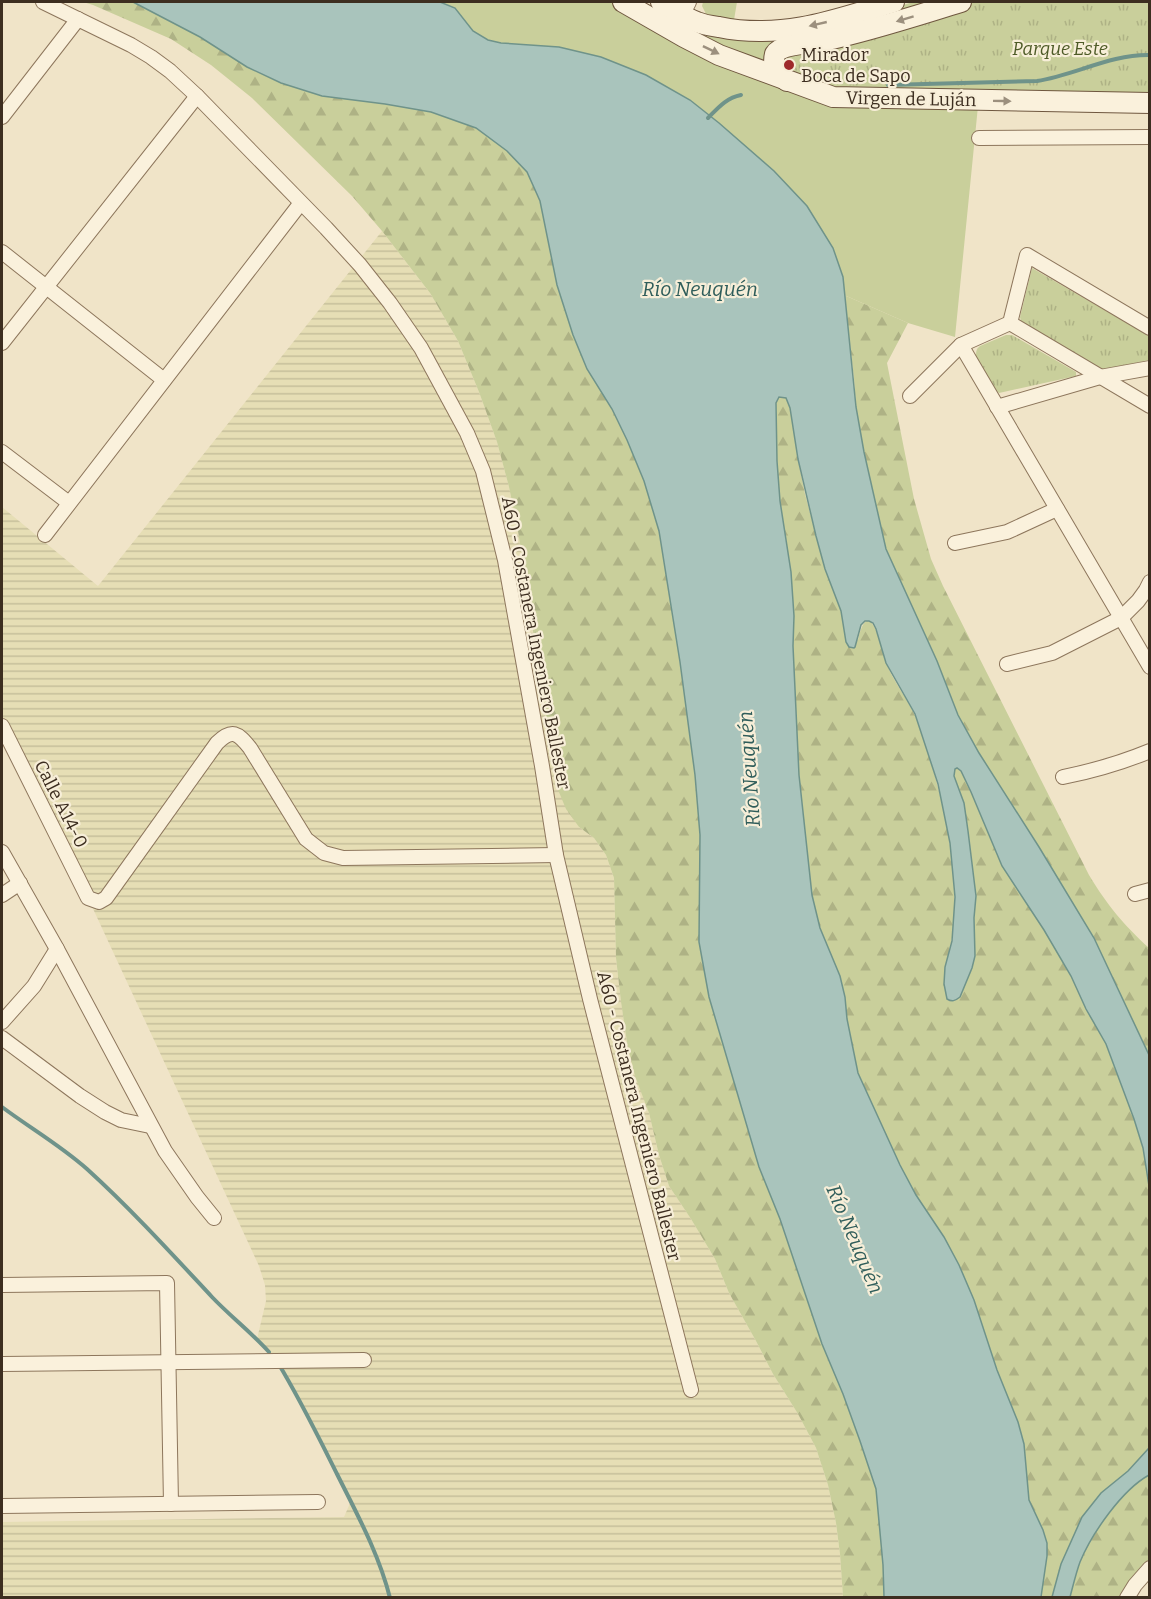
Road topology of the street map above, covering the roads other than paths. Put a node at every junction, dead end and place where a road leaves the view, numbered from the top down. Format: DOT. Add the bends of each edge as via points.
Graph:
graph roads {
  1 [pos="43,2"];
  2 [pos="623,2"];
  3 [pos="661,2"];
  4 [pos="894,2"];
  5 [pos="961,2"];
  6 [pos="682,16"];
  7 [pos="78,19"];
  8 [pos="787,81"];
  9 [pos="197,96"];
  10 [pos="1149,103"];
  11 [pos="2,117"];
  12 [pos="1149,137"];
  13 [pos="979,138"];
  14 [pos="300,204"];
  15 [pos="2,252"];
  16 [pos="45,286"];
  17 [pos="1010,323"];
  18 [pos="1149,328"];
  19 [pos="2,343"];
  20 [pos="961,345"];
  21 [pos="1149,368"];
  22 [pos="1100,377"];
  23 [pos="165,380"];
  24 [pos="910,396"];
  25 [pos="1149,406"];
  26 [pos="997,407"];
  27 [pos="2,452"];
  28 [pos="69,504"];
  29 [pos="1057,509"];
  30 [pos="45,535"];
  31 [pos="955,543"];
  32 [pos="1149,582"];
  33 [pos="1121,618"];
  34 [pos="1007,664"];
  35 [pos="1149,667"];
  36 [pos="2,726"];
  37 [pos="1149,751"];
  38 [pos="1063,777"];
  39 [pos="2,852"];
  40 [pos="556,855"];
  41 [pos="20,883"];
  42 [pos="1149,890"];
  43 [pos="1135,894"];
  44 [pos="2,896"];
  45 [pos="57,949"];
  46 [pos="2,1022"];
  47 [pos="2,1038"];
  48 [pos="150,1126"];
  49 [pos="214,1218"];
  50 [pos="2,1285"];
  51 [pos="364,1360"];
  52 [pos="168,1362"];
  53 [pos="2,1364"];
  54 [pos="692,1390"];
  55 [pos="318,1502"];
  56 [pos="171,1504"];
  57 [pos="2,1506"];
  58 [pos="1149,1568"];
  59 [pos="1127,1598"];
  1 -- 7 [label="street, A60 - Costanera Ingeniero Ballester"];
  2 -- 6 [label="street, Virgen de Luján"];
  3 -- 6 [label="street, Virgen de Luján"];
  4 -- 6 [label="street, one-way" via="823,23 763,33 704,24"];
  5 -- 8 [label="street, one-way" via="852,34 781,47 775,54 774,66"];
  6 -- 8 [label="street, Virgen de Luján, one-way" via="725,57"];
  7 -- 9 [label="street, A60 - Costanera Ingeniero Ballester" via="151,57"];
  7 -- 11 [label="street"];
  8 -- 10 [label="street, Virgen de Luján, one-way" via="842,98"];
  9 -- 14 [label="street, A60 - Costanera Ingeniero Ballester"];
  9 -- 16 [label="street"];
  12 -- 13 [label="street"];
  14 -- 23 [label="street"];
  14 -- 40 [label="street, A60 - Costanera Ingeniero Ballester" via="360,265 421,348 483,471 505,560"];
  15 -- 16 [label="street"];
  16 -- 19 [label="street"];
  16 -- 23 [label="street"];
  17 -- 18 [label="street" via="1027,255"];
  17 -- 20 [label="street"];
  17 -- 22 [label="street"];
  20 -- 24 [label="street"];
  20 -- 26 [label="street"];
  21 -- 22 [label="street"];
  22 -- 25 [label="street"];
  22 -- 26 [label="street"];
  23 -- 28 [label="street"];
  26 -- 29 [label="street"];
  27 -- 28 [label="street"];
  28 -- 30 [label="street"];
  29 -- 31 [label="street" via="1007,532"];
  29 -- 33 [label="street"];
  32 -- 33 [label="street"];
  33 -- 34 [label="street" via="1053,653"];
  33 -- 35 [label="street"];
  36 -- 40 [label="street, Calle A14-0" via="88,898 99,902 106,898 217,743 232,733 241,736 250,748 306,839 324,853 343,858"];
  37 -- 38 [label="street" via="1120,763"];
  39 -- 41 [label="street"];
  40 -- 54 [label="street, A60 - Costanera Ingeniero Ballester" via="597,1031"];
  41 -- 44 [label="street"];
  41 -- 45 [label="street"];
  42 -- 43 [label="street"];
  45 -- 46 [label="street" via="34,986"];
  45 -- 48 [label="street"];
  47 -- 48 [label="street" via="105,1112"];
  48 -- 49 [label="street"];
  50 -- 52 [label="street" via="167,1283"];
  51 -- 52 [label="street"];
  52 -- 53 [label="street"];
  52 -- 56 [label="street"];
  55 -- 56 [label="street"];
  56 -- 57 [label="street"];
  58 -- 59 [label="street"];
}
